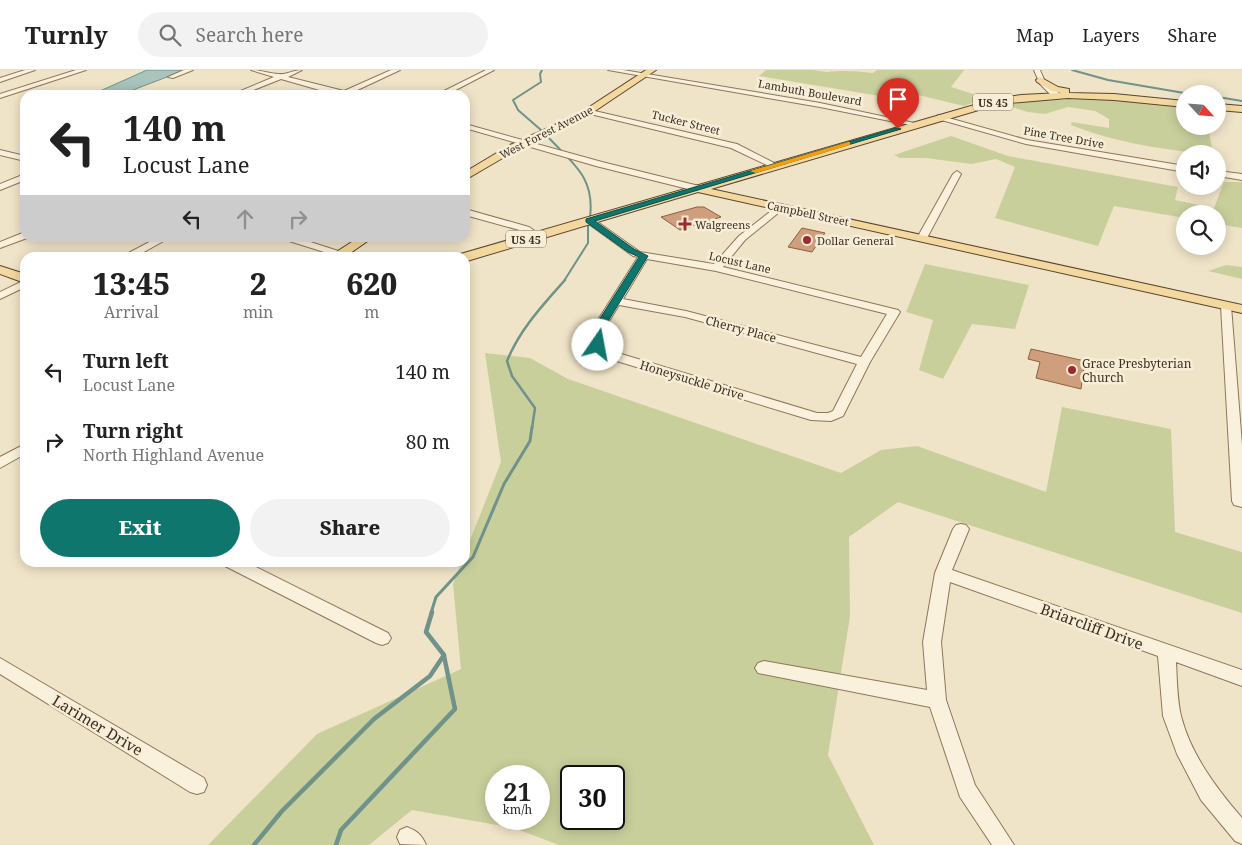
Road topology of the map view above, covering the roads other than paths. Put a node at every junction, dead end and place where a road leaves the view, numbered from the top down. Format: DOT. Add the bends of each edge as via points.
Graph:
graph roads {
  1 [pos="32,70"];
  2 [pos="83,70"];
  3 [pos="190,70"];
  4 [pos="254,70"];
  5 [pos="299,70"];
  6 [pos="397,70"];
  7 [pos="491,70"];
  8 [pos="611,70"];
  9 [pos="652,70"];
  10 [pos="1030,70"];
  11 [pos="1037,70"];
  12 [pos="644,76"];
  13 [pos="171,77"];
  14 [pos="282,77"];
  15 [pos="0,80"];
  16 [pos="1040,80"];
  17 [pos="248,90"];
  18 [pos="328,90"];
  19 [pos="355,90"];
  20 [pos="450,90"];
  21 [pos="2,94"];
  22 [pos="1052,95"];
  23 [pos="1096,96"];
  24 [pos="20,98"];
  25 [pos="1176,103"];
  26 [pos="1226,108"];
  27 [pos="1242,109"];
  28 [pos="589,111"];
  29 [pos="941,117"];
  30 [pos="915,124"];
  31 [pos="470,127"];
  32 [pos="524,142"];
  33 [pos="0,152"];
  34 [pos="20,158"];
  35 [pos="774,165"];
  36 [pos="1176,167"];
  37 [pos="470,174"];
  38 [pos="957,174"];
  39 [pos="1226,175"];
  40 [pos="1242,176"];
  41 [pos="20,179"];
  42 [pos="0,187"];
  43 [pos="696,188"];
  44 [pos="780,208"];
  45 [pos="470,213"];
  46 [pos="592,220"];
  47 [pos="20,236"];
  48 [pos="536,236"];
  49 [pos="922,238"];
  50 [pos="156,242"];
  51 [pos="300,242"];
  52 [pos="359,242"];
  53 [pos="0,246"];
  54 [pos="136,252"];
  55 [pos="329,252"];
  56 [pos="342,252"];
  57 [pos="470,256"];
  58 [pos="644,256"];
  59 [pos="716,268"];
  60 [pos="0,270"];
  61 [pos="20,279"];
  62 [pos="20,284"];
  63 [pos="0,296"];
  64 [pos="617,301"];
  65 [pos="1226,306"];
  66 [pos="1242,309"];
  67 [pos="864,362"];
  68 [pos="1236,394"];
  69 [pos="20,454"];
  70 [pos="0,463"];
  71 [pos="1241,502"];
  72 [pos="961,529"];
  73 [pos="241,567"];
  74 [pos="943,573"];
  75 [pos="382,638"];
  76 [pos="1166,652"];
  77 [pos="0,665"];
  78 [pos="764,668"];
  79 [pos="1242,678"];
  80 [pos="937,700"];
  81 [pos="197,784"];
  82 [pos="1242,834"];
  83 [pos="1004,845"];
  1 -- 15 [label="street"];
  2 -- 21 [label="street"];
  3 -- 13 [label="street"];
  4 -- 14 [label="street"];
  5 -- 14 [label="street"];
  6 -- 19 [label="street"];
  7 -- 20 [label="street"];
  8 -- 12 [label="street, Lambuth Boulevard"];
  9 -- 12 [label="main road, West Forest Avenue"];
  10 -- 22 [label="street" via="1034,82"];
  11 -- 16 [label="street"];
  12 -- 28 [label="main road, West Forest Avenue"];
  12 -- 30 [label="street, Lambuth Boulevard" via="812,103"];
  14 -- 17 [label="street"];
  14 -- 18 [label="street"];
  16 -- 22 [label="street"];
  16 -- 23 [label="main road" via="1062,91"];
  21 -- 24 [label="street"];
  22 -- 23 [label="main road, US 45"];
  22 -- 29 [label="main road, US 45" via="998,101"];
  23 -- 25 [label="main road, US 45"];
  26 -- 27 [label="main road"];
  28 -- 32 [label="main road, West Forest Avenue"];
  28 -- 35 [label="street, Tucker Street" via="734,146"];
  29 -- 30 [label="main road, US 45"];
  29 -- 36 [label="street, Pine Tree Drive" via="1026,142"];
  30 -- 35 [label="main road, US 45"];
  31 -- 32 [label="street, Campbell Street"];
  32 -- 37 [label="main road, West Forest Avenue"];
  32 -- 43 [label="street, Campbell Street"];
  33 -- 34 [label="street"];
  35 -- 43 [label="main road, US 45"];
  38 -- 49 [label="street"];
  39 -- 40 [label="street"];
  41 -- 42 [label="street"];
  43 -- 44 [label="main road, Campbell Street"];
  43 -- 46 [label="main road, US 45"];
  44 -- 49 [label="main road, Campbell Street"];
  44 -- 59 [label="street" via="742,238"];
  45 -- 48 [label="street" via="526,229"];
  46 -- 48 [label="main road, US 45"];
  46 -- 58 [label="street, Locust Lane"];
  47 -- 53 [label="street"];
  48 -- 57 [label="main road, US 45"];
  49 -- 65 [label="main road, Campbell Street"];
  50 -- 54 [label="street"];
  51 -- 55 [label="street"];
  52 -- 56 [label="main road"];
  58 -- 59 [label="street, Locust Lane"];
  58 -- 64 [label="street, Honeysuckle Drive"];
  59 -- 67 [label="street, Locust Lane" via="894,312"];
  60 -- 61 [label="main road"];
  62 -- 63 [label="street"];
  64 -- 67 [label="street, Cherry Place" via="686,314"];
  64 -- 67 [label="street, Honeysuckle Drive" via="596,337 598,345 614,356 816,417 831,417 838,413"];
  65 -- 66 [label="main road, Campbell Street"];
  65 -- 68 [label="street"];
  68 -- 71 [label="street"];
  69 -- 70 [label="street"];
  72 -- 74 [label="street"];
  73 -- 75 [label="street"];
  74 -- 76 [label="street, Briarcliff Drive"];
  74 -- 80 [label="street" via="932,642"];
  76 -- 79 [label="street, Briarcliff Drive"];
  76 -- 82 [label="street" via="1172,716 1187,754 1208,793"];
  77 -- 81 [label="street, Larimer Drive"];
  78 -- 80 [label="street"];
  80 -- 83 [label="street" via="967,790"];
}
